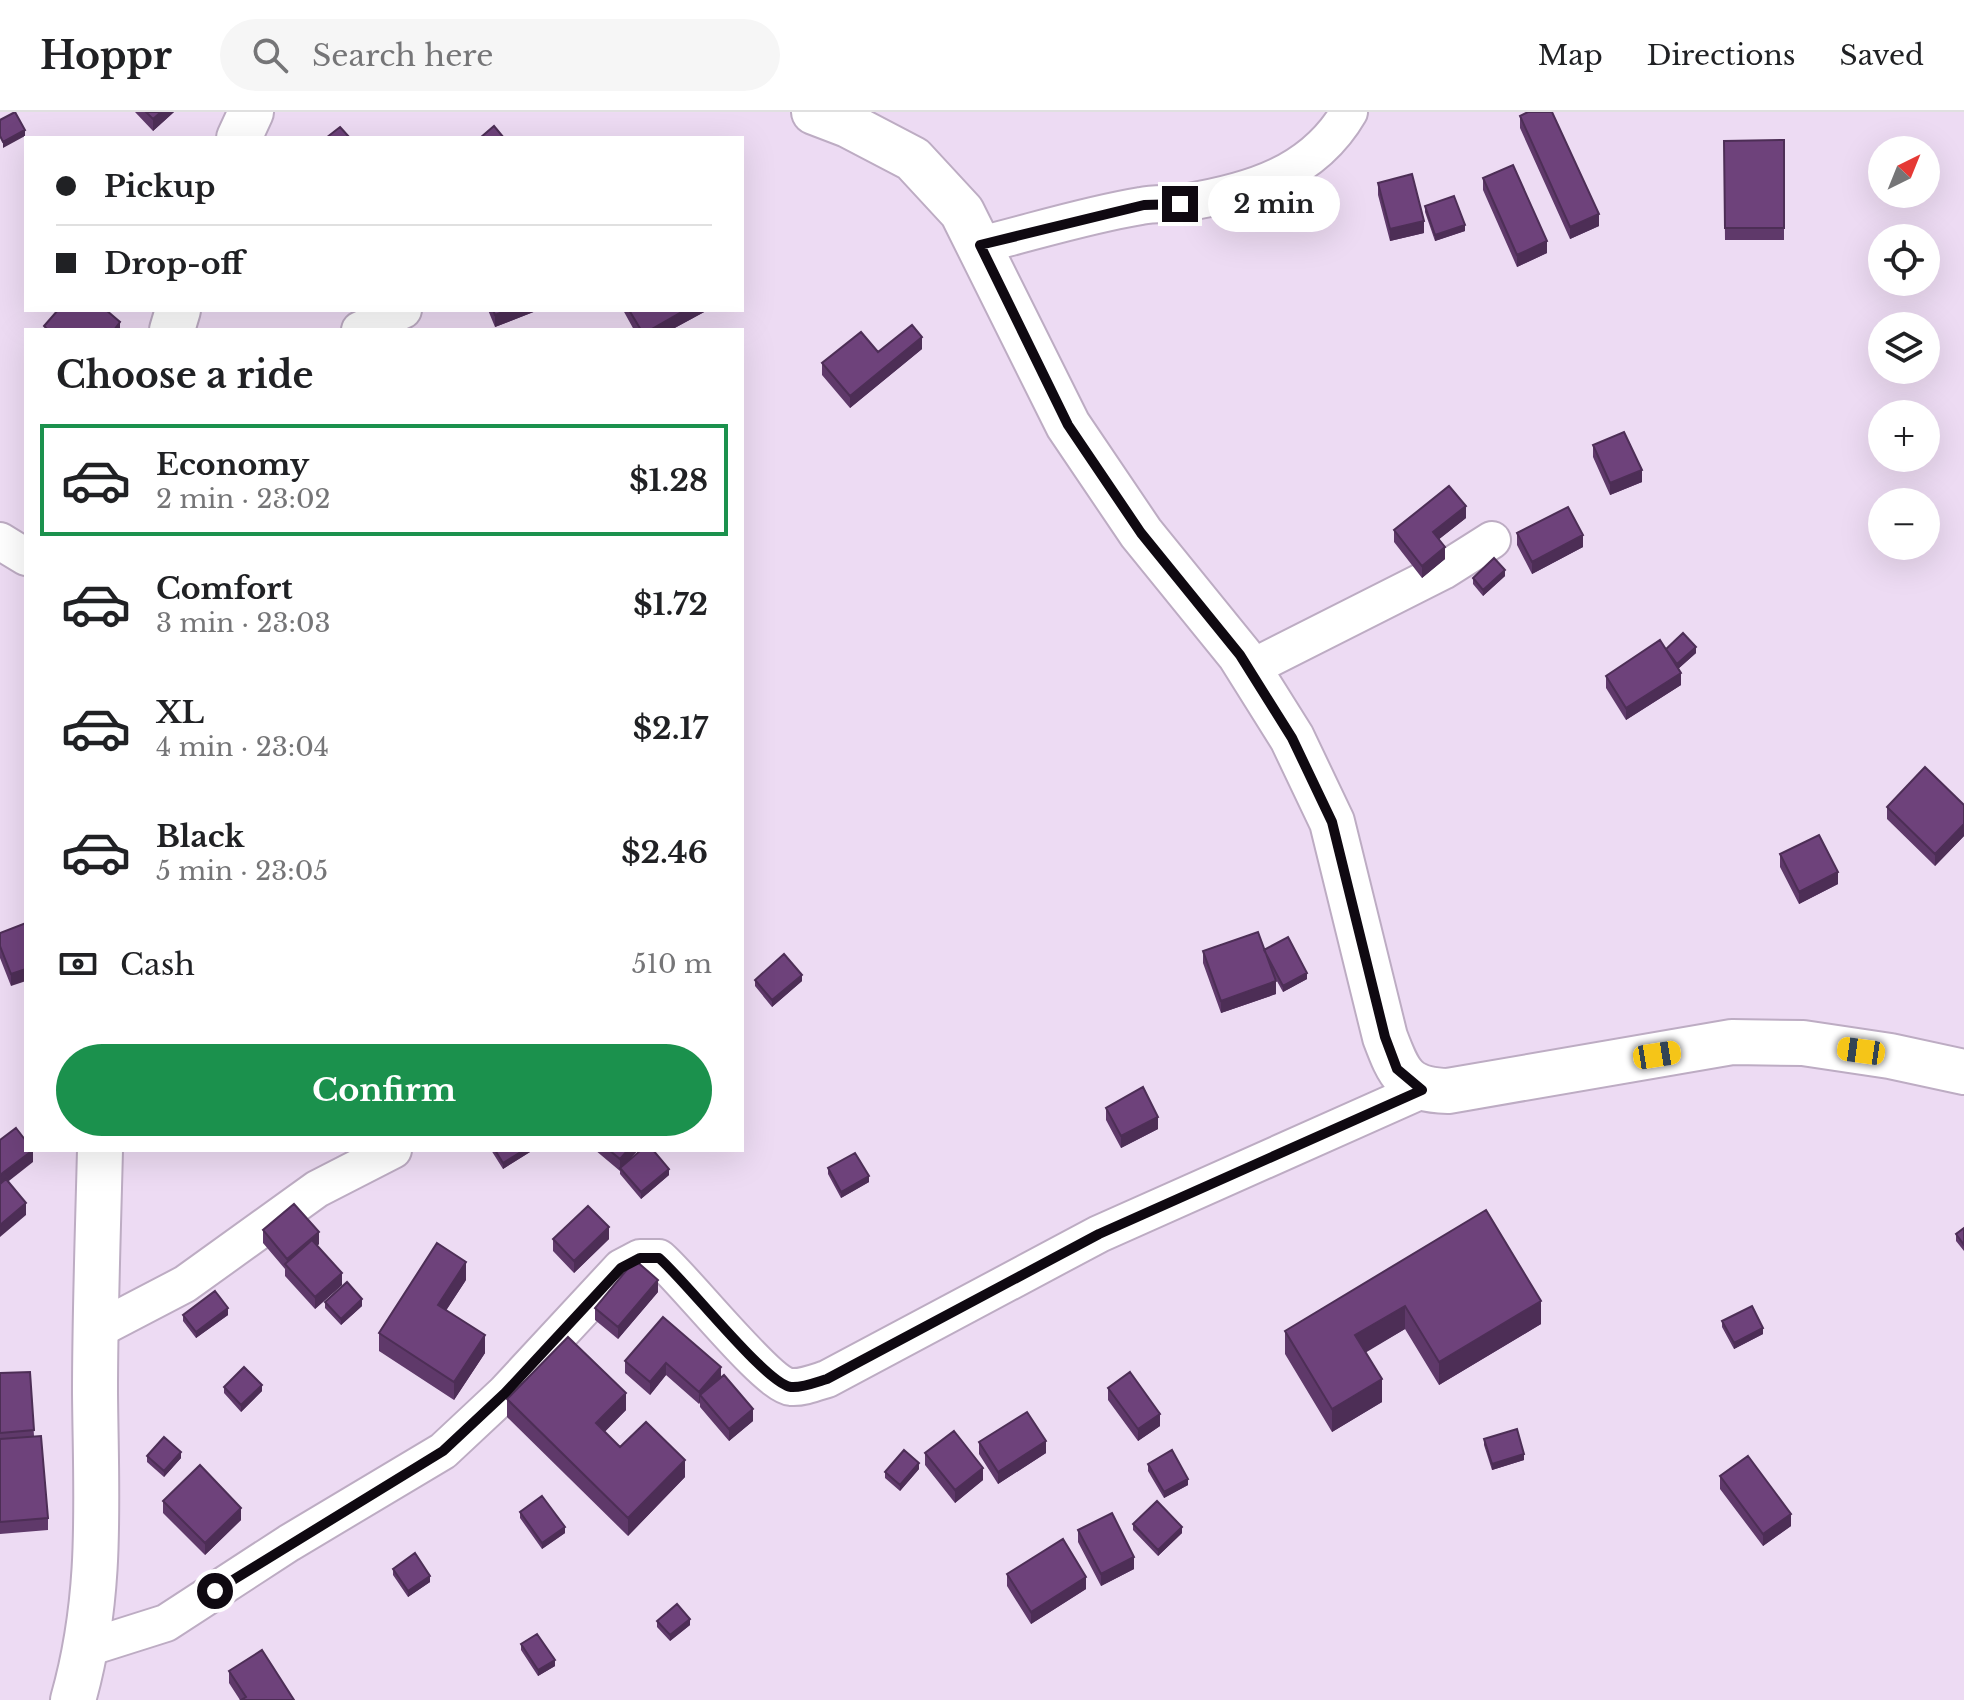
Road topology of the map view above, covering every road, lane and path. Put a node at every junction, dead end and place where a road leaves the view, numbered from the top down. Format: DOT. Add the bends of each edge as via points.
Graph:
graph roads {
  1 [pos="251,112"];
  2 [pos="814,112"];
  3 [pos="1349,112"];
  4 [pos="240,136"];
  5 [pos="980,245"];
  6 [pos="399,312"];
  7 [pos="364,328"];
  8 [pos="1492,540"];
  9 [pos="0,541"];
  10 [pos="24,556"];
  11 [pos="1249,669"];
  12 [pos="1964,1072"];
  13 [pos="1422,1090"];
  14 [pos="100,1152"];
  15 [pos="389,1152"];
  16 [pos="95,1331"];
  17 [pos="87,1648"];
  18 [pos="73,1700"];
  1 -- 4 [label="street"];
  2 -- 5 [label="street" via="913,159 962,212"];
  3 -- 5 [label="street" via="1319,153 1295,170 1227,194 1144,205"];
  5 -- 11 [label="street" via="1068,425 1141,533"];
  6 -- 7 [label="street"];
  8 -- 11 [label="street" via="1443,571"];
  9 -- 10 [label="street"];
  11 -- 13 [label="street" via="1292,738 1332,822 1385,1037 1397,1069"];
  12 -- 13 [label="street" via="1803,1043 1732,1042 1448,1091"];
  13 -- 17 [label="street" via="1099,1234 827,1379 793,1388 764,1370 683,1278 659,1258 640,1258 621,1268 505,1393 443,1451 166,1623"];
  14 -- 16 [label="street"];
  15 -- 16 [label="street" via="317,1189 185,1284"];
  16 -- 17 [label="street" via="97,1580"];
  17 -- 18 [label="street"];
}
